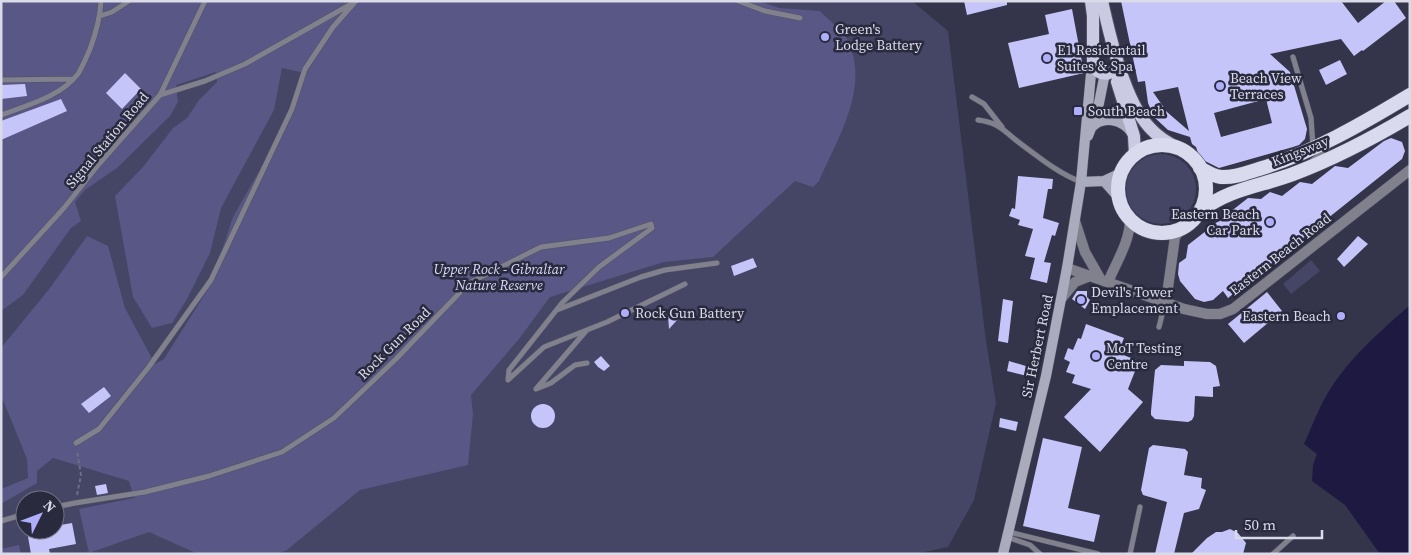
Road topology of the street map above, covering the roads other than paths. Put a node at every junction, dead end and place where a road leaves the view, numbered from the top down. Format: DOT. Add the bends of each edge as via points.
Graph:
graph roads {
  1 [pos="101,1"];
  2 [pos="130,1"];
  3 [pos="205,1"];
  4 [pos="355,1"];
  5 [pos="738,1"];
  6 [pos="1091,1"];
  7 [pos="1102,1"];
  8 [pos="100,16"];
  9 [pos="800,18"];
  10 [pos="1293,57"];
  11 [pos="1116,58"];
  12 [pos="1092,61"];
  13 [pos="1108,74"];
  14 [pos="73,79"];
  15 [pos="1,80"];
  16 [pos="160,95"];
  17 [pos="1410,95"];
  18 [pos="972,97"];
  19 [pos="1,115"];
  20 [pos="1410,116"];
  21 [pos="978,120"];
  22 [pos="1002,127"];
  23 [pos="1091,129"];
  24 [pos="1340,134"];
  25 [pos="1134,136"];
  26 [pos="1085,141"];
  27 [pos="1178,148"];
  28 [pos="1313,148"];
  29 [pos="1135,155"];
  30 [pos="1200,168"];
  31 [pos="1410,170"];
  32 [pos="1301,171"];
  33 [pos="1121,173"];
  34 [pos="1081,182"];
  35 [pos="1104,182"];
  36 [pos="1119,198"];
  37 [pos="1201,211"];
  38 [pos="1130,220"];
  39 [pos="1075,221"];
  40 [pos="1181,229"];
  41 [pos="717,263"];
  42 [pos="1067,268"];
  43 [pos="1090,276"];
  44 [pos="1,277"];
  45 [pos="1104,281"];
  46 [pos="685,284"];
  47 [pos="1061,299"];
  48 [pos="1166,302"];
  49 [pos="556,310"];
  50 [pos="1159,327"];
  51 [pos="586,331"];
  52 [pos="587,363"];
  53 [pos="76,443"];
  54 [pos="65,504"];
  55 [pos="1140,507"];
  56 [pos="15,517"];
  57 [pos="1,521"];
  58 [pos="1008,535"];
  59 [pos="1293,536"];
  60 [pos="1003,554"];
  61 [pos="1040,554"];
  62 [pos="1098,554"];
  63 [pos="1130,554"];
  64 [pos="1273,554"];
  1 -- 8 [label="lane"];
  2 -- 8 [label="lane"];
  3 -- 16 [label="lane, Signal Station Road"];
  4 -- 16 [label="lane" via="245,64"];
  4 -- 53 [label="lane" via="305,69 292,108 211,280 100,430"];
  5 -- 9 [label="lane" via="765,12"];
  6 -- 12 [label="main road"];
  7 -- 11 [label="main road"];
  8 -- 14 [label="lane" via="84,63"];
  10 -- 28 [label="lane" via="1311,118"];
  11 -- 12 [label="main road" via="1104,49 1096,52"];
  11 -- 13 [label="main road" via="1115,70"];
  11 -- 27 [label="main road" via="1145,123 1158,136"];
  12 -- 13 [label="main road" via="1096,70"];
  12 -- 26 [label="main road, Sir Herbert Road"];
  13 -- 23 [label="main road" via="1104,78"];
  13 -- 25 [label="main road" via="1115,77"];
  14 -- 15 [label="lane"];
  14 -- 19 [label="lane" via="58,91"];
  16 -- 44 [label="lane, Signal Station Road"];
  17 -- 24 [label="highway, Kingsway"];
  18 -- 22 [label="lane" via="984,104"];
  20 -- 32 [label="highway, Kingsway"];
  21 -- 22 [label="lane"];
  22 -- 34 [label="lane" via="1047,163"];
  23 -- 25 [label="main road" via="1100,121 1117,121 1127,126"];
  23 -- 26 [label="main road"];
  24 -- 28 [label="highway, Kingsway"];
  24 -- 32 [label="lane"];
  25 -- 29 [label="main road"];
  26 -- 34 [label="main road, Sir Herbert Road"];
  27 -- 29 [label="highway" via="1158,146"];
  27 -- 30 [label="highway" via="1191,156"];
  28 -- 30 [label="highway, Kingsway" via="1285,161 1230,177 1214,176"];
  29 -- 33 [label="highway"];
  30 -- 37 [label="highway" via="1206,185"];
  31 -- 48 [label="street, Eastern Beach Road" via="1233,309 1207,314"];
  32 -- 37 [label="highway, Kingsway" via="1227,194"];
  33 -- 35 [label="main road"];
  33 -- 36 [label="highway"];
  34 -- 35 [label="main road"];
  34 -- 39 [label="main road, Sir Herbert Road"];
  35 -- 36 [label="main road"];
  36 -- 38 [label="highway"];
  37 -- 40 [label="highway"];
  38 -- 40 [label="highway" via="1154,232 1168,233"];
  38 -- 45 [label="street" via="1126,240"];
  39 -- 42 [label="main road, Sir Herbert Road"];
  39 -- 45 [label="street" via="1085,252"];
  40 -- 48 [label="street" via="1175,237"];
  41 -- 49 [label="lane" via="664,270"];
  42 -- 43 [label="street, Eastern Beach Road"];
  42 -- 47 [label="main road, Sir Herbert Road"];
  43 -- 45 [label="street, Eastern Beach Road"];
  43 -- 47 [label="street" via="1075,282"];
  45 -- 48 [label="street, Eastern Beach Road"];
  46 -- 51 [label="lane"];
  47 -- 58 [label="main road, Sir Herbert Road"];
  48 -- 50 [label="lane"];
  49 -- 51 [label="lane, Rock Gun Road" via="509,370 508,380 544,347"];
  49 -- 54 [label="lane, Rock Gun Road" via="599,267 652,228 651,224 609,238 541,247 468,283 334,418 282,452 209,476 145,492"];
  51 -- 52 [label="lane" via="536,390 575,365"];
  55 -- 63 [label="lane"];
  56 -- 57 [label="lane"];
  58 -- 60 [label="main road, Sir Herbert Road"];
  58 -- 61 [label="lane" via="1030,545"];
  58 -- 62 [label="lane"];
  59 -- 64 [label="lane"];
}
